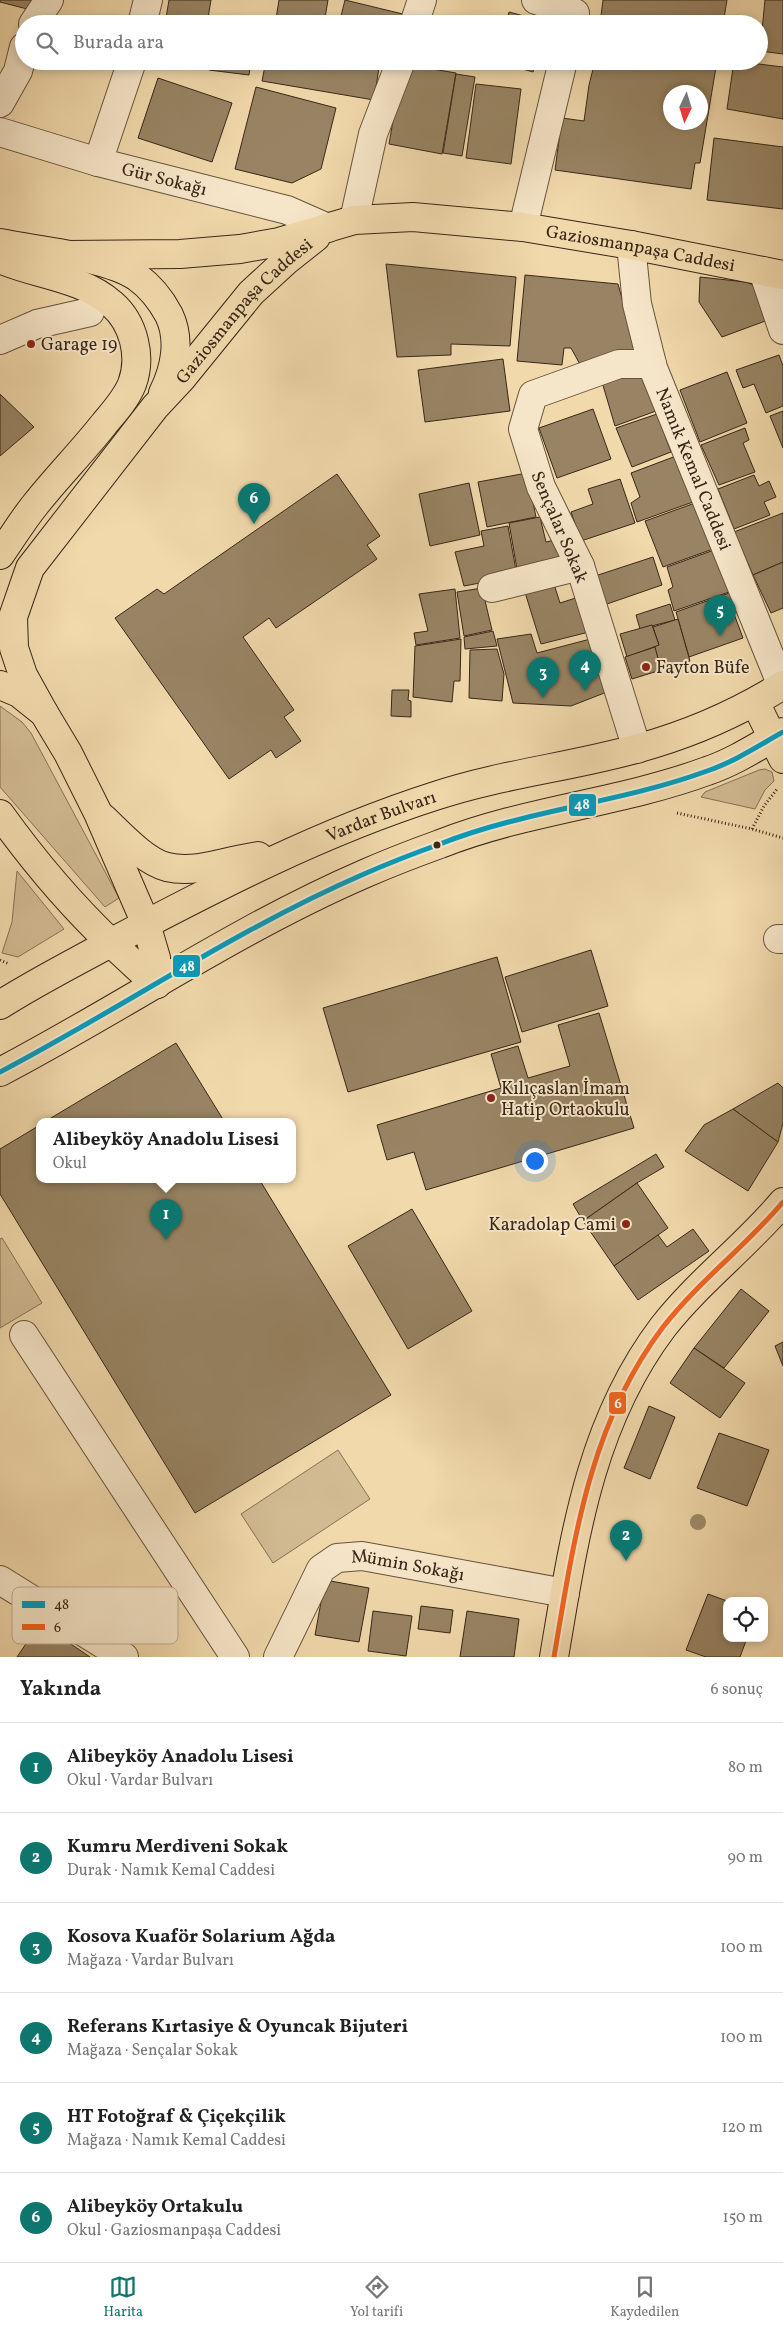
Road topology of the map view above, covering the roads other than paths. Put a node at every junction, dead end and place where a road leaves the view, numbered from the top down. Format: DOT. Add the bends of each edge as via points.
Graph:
graph roads {
  1 [pos="49,0"];
  2 [pos="148,0"];
  3 [pos="422,0"];
  4 [pos="536,0"];
  5 [pos="575,12"];
  6 [pos="39,15"];
  7 [pos="144,15"];
  8 [pos="417,15"];
  9 [pos="18,70"];
  10 [pos="129,70"];
  11 [pos="398,70"];
  12 [pos="561,70"];
  13 [pos="0,103"];
  14 [pos="0,132"];
  15 [pos="98,162"];
  16 [pos="354,220"];
  17 [pos="523,227"];
  18 [pos="328,228"];
  19 [pos="0,243"];
  20 [pos="631,245"];
  21 [pos="66,255"];
  22 [pos="0,259"];
  23 [pos="773,273"];
  24 [pos="90,312"];
  25 [pos="783,330"];
  26 [pos="0,340"];
  27 [pos="652,364"];
  28 [pos="155,407"];
  29 [pos="0,554"];
  30 [pos="580,566"];
  31 [pos="492,588"];
  32 [pos="782,685"];
  33 [pos="0,686"];
  34 [pos="755,702"];
  35 [pos="44,713"];
  36 [pos="779,743"];
  37 [pos="637,749"];
  38 [pos="98,813"];
  39 [pos="0,814"];
  40 [pos="286,856"];
  41 [pos="146,924"];
  42 [pos="111,943"];
  43 [pos="157,984"];
  44 [pos="0,1005"];
  45 [pos="0,1072"];
  46 [pos="781,1210"];
  47 [pos="24,1335"];
  48 [pos="0,1580"];
  49 [pos="12,1587"];
  50 [pos="565,1592"];
  51 [pos="103,1644"];
  52 [pos="124,1657"];
  53 [pos="235,1657"];
  54 [pos="278,1657"];
  55 [pos="554,1657"];
  1 -- 6 [label="street"];
  2 -- 7 [label="street"];
  3 -- 8 [label="street"];
  4 -- 5 [label="street"];
  9 -- 13 [label="street"];
  10 -- 15 [label="street"];
  11 -- 16 [label="street" via="373,134"];
  12 -- 17 [label="street"];
  14 -- 15 [label="street, Gür Sokağı"];
  15 -- 18 [label="street, Gür Sokağı" via="287,210"];
  16 -- 17 [label="main road, Gaziosmanpaşa Caddesi" via="413,217"];
  16 -- 18 [label="main road, Gaziosmanpaşa Caddesi"];
  17 -- 20 [label="main road, Gaziosmanpaşa Caddesi"];
  18 -- 21 [label="main road" via="240,250 170,255"];
  18 -- 28 [label="main road, Gaziosmanpaşa Caddesi" via="251,293"];
  19 -- 21 [label="main road"];
  20 -- 23 [label="main road, Gaziosmanpaşa Caddesi"];
  20 -- 27 [label="street, Namık Kemal Caddesi" via="637,304"];
  21 -- 28 [label="main road" via="105,263 136,276 164,305 174,326 176,353 170,378"];
  22 -- 29 [label="main road" via="93,292 112,304 126,320 132,334 136,362 132,384 120,403 34,505"];
  23 -- 25 [label="street"];
  24 -- 26 [label="street" via="37,324"];
  27 -- 30 [label="street, Sençalar Sokak" via="620,364 533,395 523,429 541,487"];
  27 -- 32 [label="street, Namık Kemal Caddesi"];
  28 -- 35 [label="main road, Gaziosmanpaşa Caddesi" via="30,568 21,590 13,618 14,648 23,675"];
  30 -- 31 [label="street"];
  30 -- 37 [label="street, Sençalar Sokak"];
  32 -- 34 [label="main road, Vardar Bulvarı"];
  33 -- 35 [label="main road" via="19,693"];
  34 -- 36 [label="main road"];
  34 -- 37 [label="main road, Vardar Bulvarı" via="719,721"];
  35 -- 38 [label="main road, Gaziosmanpaşa Caddesi"];
  36 -- 43 [label="main road" via="707,771 643,790 475,830 372,870 203,956"];
  37 -- 40 [label="main road, Vardar Bulvarı" via="436,796 344,829"];
  38 -- 40 [label="main road" via="141,853 165,867 192,868 257,856"];
  38 -- 41 [label="main road, Gaziosmanpaşa Caddesi"];
  39 -- 42 [label="main road" via="73,905"];
  40 -- 41 [label="main road, Vardar Bulvarı"];
  41 -- 42 [label="main road, Vardar Bulvarı"];
  41 -- 43 [label="main road, Gaziosmanpaşa Caddesi" via="156,958"];
  42 -- 43 [label="main road"];
  42 -- 44 [label="main road, Vardar Bulvarı"];
  43 -- 45 [label="main road"];
  46 -- 50 [label="main road" via="689,1296 649,1347 616,1406 587,1484"];
  47 -- 53 [label="street"];
  48 -- 49 [label="street"];
  50 -- 54 [label="street, Mümin Sokağı" via="362,1556 337,1558 321,1569"];
  50 -- 55 [label="main road"];
  51 -- 52 [label="street"];
}
